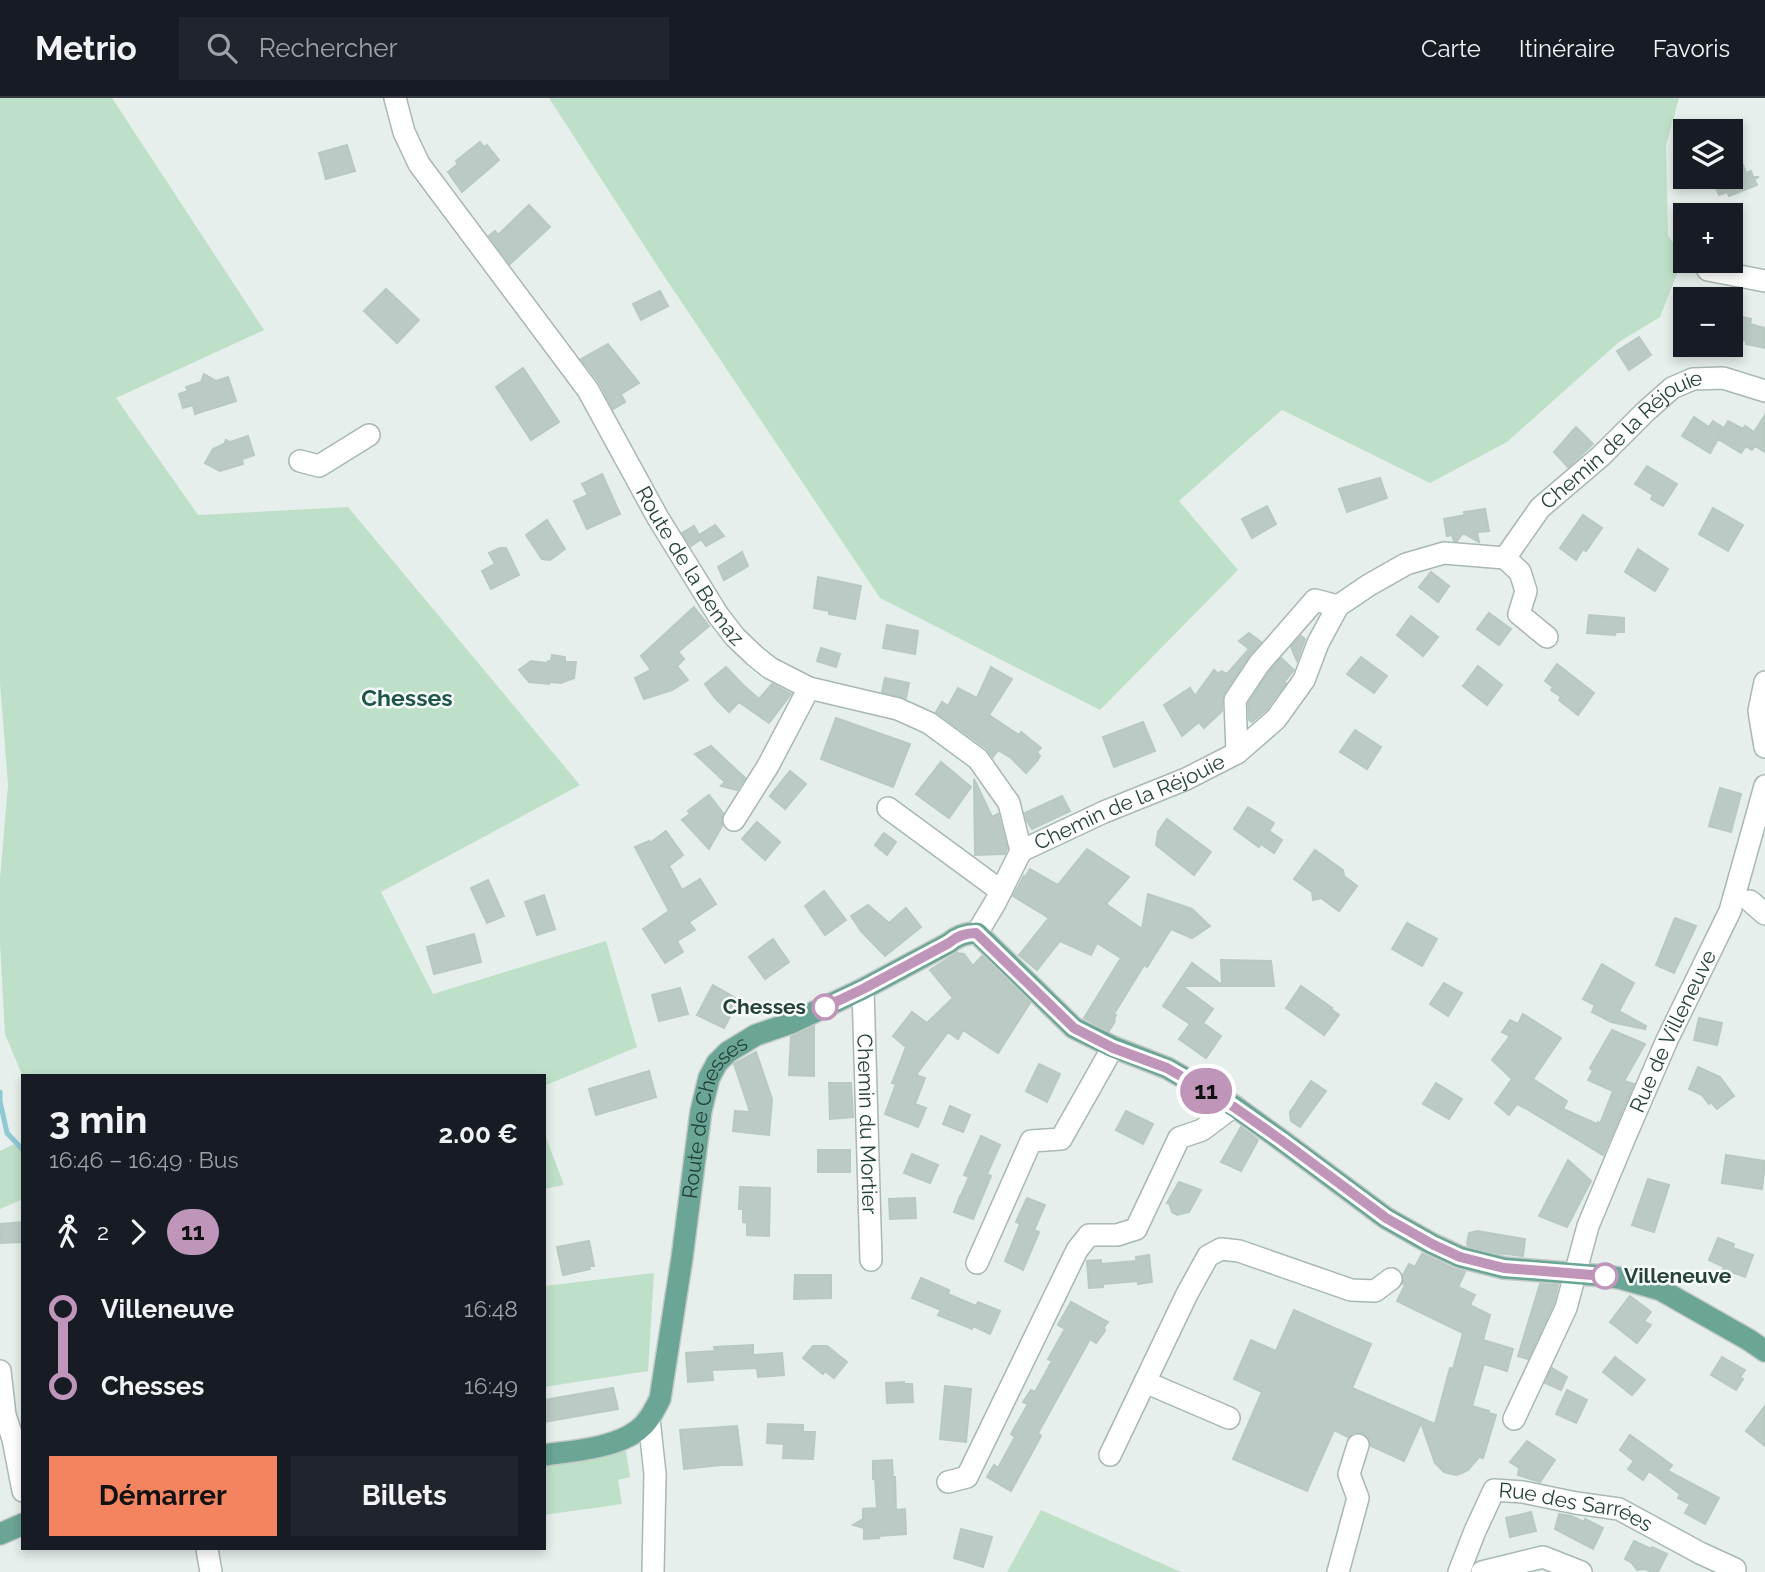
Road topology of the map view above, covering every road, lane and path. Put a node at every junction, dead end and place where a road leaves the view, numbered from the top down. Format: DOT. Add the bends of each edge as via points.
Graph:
graph roads {
  1 [pos="396,98"];
  2 [pos="1724,273"];
  3 [pos="1765,281"];
  4 [pos="1765,391"];
  5 [pos="369,435"];
  6 [pos="300,461"];
  7 [pos="1505,558"];
  8 [pos="1338,606"];
  9 [pos="1547,637"];
  10 [pos="1765,682"];
  11 [pos="808,688"];
  12 [pos="1765,747"];
  13 [pos="1237,753"];
  14 [pos="1765,786"];
  15 [pos="888,808"];
  16 [pos="734,820"];
  17 [pos="1021,851"];
  18 [pos="1001,891"];
  19 [pos="976,933"];
  20 [pos="863,989"];
  21 [pos="1113,1048"];
  22 [pos="1234,1107"];
  23 [pos="871,1260"];
  24 [pos="977,1263"];
  25 [pos="1575,1273"];
  26 [pos="1391,1279"];
  27 [pos="1765,1351"];
  28 [pos="0,1371"];
  29 [pos="1145,1382"];
  30 [pos="3,1415"];
  31 [pos="1229,1418"];
  32 [pos="649,1419"];
  33 [pos="1514,1419"];
  34 [pos="18,1437"];
  35 [pos="1358,1445"];
  36 [pos="546,1455"];
  37 [pos="1110,1455"];
  38 [pos="21,1469"];
  39 [pos="948,1482"];
  40 [pos="21,1525"];
  41 [pos="0,1534"];
  42 [pos="208,1550"];
  43 [pos="1735,1569"];
  44 [pos="211,1572"];
  45 [pos="653,1572"];
  46 [pos="1338,1572"];
  47 [pos="1459,1572"];
  48 [pos="1482,1572"];
  49 [pos="1581,1572"];
  1 -- 11 [label="street, Route de la Bemaz" via="404,132 419,164 588,390 718,615 755,656"];
  2 -- 3 [label="street"];
  4 -- 7 [label="street, Chemin de la Réjouie" via="1723,378 1693,379 1672,388 1540,508"];
  5 -- 6 [label="street" via="318,466"];
  7 -- 8 [label="street, Chemin de la Réjouie" via="1444,553 1406,564"];
  7 -- 9 [label="street" via="1520,572 1527,591 1519,614"];
  8 -- 13 [label="street, Chemin de la Réjouie" via="1304,680 1276,719"];
  8 -- 13 [label="street, Chemin de la Réjouie" via="1315,600 1259,664 1235,700"];
  10 -- 12 [label="street" via="1759,710"];
  11 -- 16 [label="street"];
  11 -- 17 [label="street, Route de la Bemaz" via="898,709 929,723 978,759 1009,803"];
  13 -- 17 [label="street, Chemin de la Réjouie"];
  14 -- 25 [label="street, Rue de Villeneuve" via="1730,911 1625,1137 1588,1226"];
  15 -- 18 [label="street"];
  17 -- 18 [label="street"];
  18 -- 19 [label="street"];
  19 -- 20 [label="main road, Route de Chesses" via="955,938"];
  19 -- 21 [label="main road" via="1074,1028"];
  20 -- 23 [label="street, Chemin du Mortier"];
  20 -- 32 [label="main road, Route de Chesses" via="756,1035 728,1052 709,1078 665,1371 660,1399"];
  21 -- 22 [label="main road" via="1167,1068"];
  21 -- 24 [label="street" via="1061,1139 1031,1141"];
  22 -- 25 [label="main road" via="1386,1218 1441,1248 1504,1268"];
  22 -- 39 [label="street" via="1202,1130 1179,1138 1136,1229 1117,1236 1089,1235 1077,1250 967,1477"];
  25 -- 27 [label="main road" via="1619,1278 1661,1290"];
  25 -- 33 [label="street, Rue de Villeneuve" via="1566,1308"];
  26 -- 29 [label="street" via="1375,1291 1351,1290 1222,1249 1208,1256"];
  28 -- 30 [label="street"];
  29 -- 31 [label="street"];
  29 -- 37 [label="street"];
  30 -- 34 [label="street"];
  32 -- 36 [label="main road" via="637,1432 613,1443"];
  32 -- 45 [label="street" via="655,1474"];
  34 -- 38 [label="street"];
  35 -- 46 [label="street" via="1349,1474 1358,1498"];
  40 -- 41 [label="main road"];
  42 -- 44 [label="street"];
  43 -- 47 [label="street, Rue des Sarrées" via="1619,1509 1494,1490"];
  48 -- 49 [label="street" via="1544,1557"];
}
